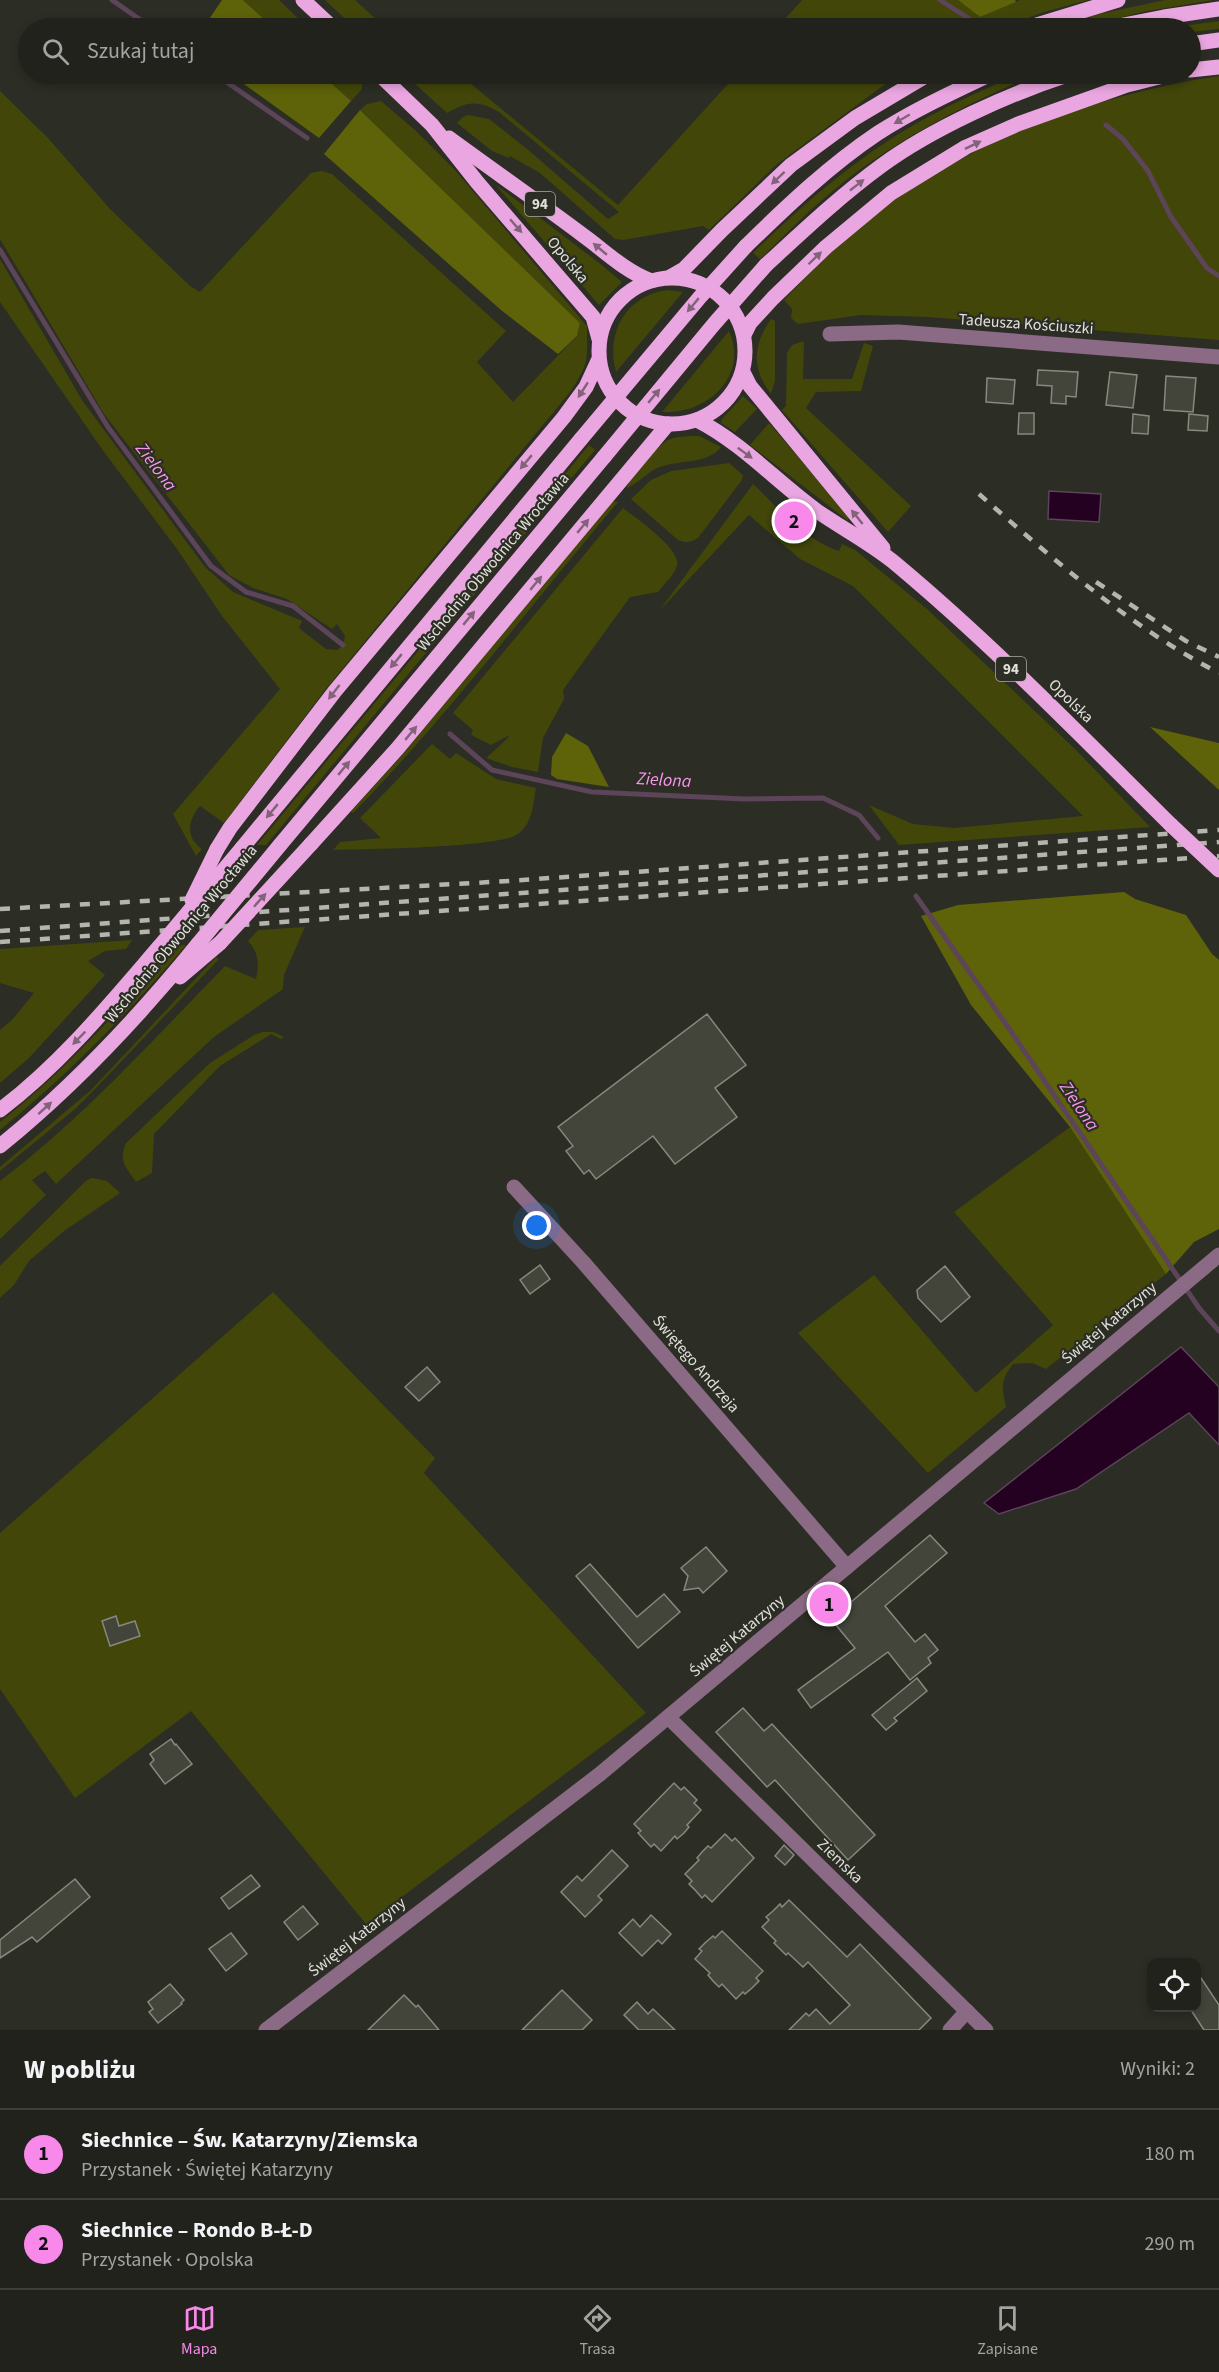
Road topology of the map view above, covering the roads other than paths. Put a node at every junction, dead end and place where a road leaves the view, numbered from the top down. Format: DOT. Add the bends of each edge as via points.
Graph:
graph roads {
  1 [pos="303,0"];
  2 [pos="1118,0"];
  3 [pos="1219,9"];
  4 [pos="322,18"];
  5 [pos="1060,18"];
  6 [pos="1159,18"];
  7 [pos="1219,40"];
  8 [pos="1201,43"];
  9 [pos="1219,67"];
  10 [pos="1201,69"];
  11 [pos="390,84"];
  12 [pos="913,84"];
  13 [pos="971,84"];
  14 [pos="1043,84"];
  15 [pos="1131,84"];
  16 [pos="432,125"];
  17 [pos="670,277"];
  18 [pos="649,280"];
  19 [pos="830,334"];
  20 [pos="744,335"];
  21 [pos="599,339"];
  22 [pos="1219,357"];
  23 [pos="598,361"];
  24 [pos="743,372"];
  25 [pos="697,420"];
  26 [pos="668,424"];
  27 [pos="894,562"];
  28 [pos="1219,870"];
  29 [pos="184,917"];
  30 [pos="158,992"];
  31 [pos="0,1110"];
  32 [pos="0,1146"];
  33 [pos="514,1187"];
  34 [pos="1214,1259"];
  35 [pos="847,1567"];
  36 [pos="668,1718"];
  37 [pos="967,2011"];
  38 [pos="266,2030"];
  39 [pos="950,2030"];
  40 [pos="986,2030"];
  1 -- 4 [label="main road"];
  2 -- 5 [label="main road"];
  3 -- 6 [label="main road"];
  7 -- 8 [label="main road"];
  9 -- 10 [label="main road"];
  11 -- 16 [label="main road, Opolska / 94"];
  12 -- 17 [label="main road, one-way" via="855,118 791,165 684,269"];
  13 -- 29 [label="main road, Wschodnia Obwodnica Wrocławia, one-way, bridge" via="878,133 819,178 746,246"];
  30 -- 14 [label="main road, Wschodnia Obwodnica Wrocławia, one-way, bridge" via="766,265 883,165 970,116"];
  20 -- 15 [label="main road, one-way" via="772,298 891,194 966,147"];
  18 -- 16 [label="main road, Opolska / 94, one-way" via="613,259"];
  16 -- 21 [label="main road, Opolska / 94, one-way" via="593,316"];
  17 -- 18 [label="main road, 94"];
  17 -- 20 [label="main road, 94" via="687,278 717,292 730,304"];
  18 -- 21 [label="main road, 94" via="626,293 608,313"];
  19 -- 22 [label="street, Tadeusza Kościuszki" via="898,332"];
  20 -- 24 [label="main road, 94"];
  21 -- 23 [label="main road, 94"];
  23 -- 26 [label="main road, 94" via="611,392 622,405 651,422"];
  23 -- 29 [label="main road, one-way, bridge" via="586,387 564,417 335,691 230,828"];
  24 -- 25 [label="main road, 94" via="733,392 717,409"];
  27 -- 24 [label="main road, Opolska / 94, one-way" via="750,386"];
  25 -- 26 [label="main road, 94"];
  25 -- 27 [label="main road, Opolska / 94, one-way" via="759,463 816,510"];
  30 -- 26 [label="main road, one-way, bridge" via="220,943 397,749"];
  27 -- 28 [label="main road, Opolska / 94, bridge" via="947,608"];
  29 -- 31 [label="main road, Wschodnia Obwodnica Wrocławia, one-way, bridge" via="95,1022"];
  32 -- 30 [label="main road, Wschodnia Obwodnica Wrocławia, one-way" via="68,1088"];
  33 -- 35 [label="street, Świętego Andrzeja" via="584,1262"];
  34 -- 35 [label="street, Świętej Katarzyny"];
  35 -- 36 [label="street, Świętej Katarzyny"];
  36 -- 37 [label="street, Ziemska"];
  36 -- 38 [label="street, Świętej Katarzyny"];
  37 -- 39 [label="street"];
  37 -- 40 [label="street, Ziemska"];
}
